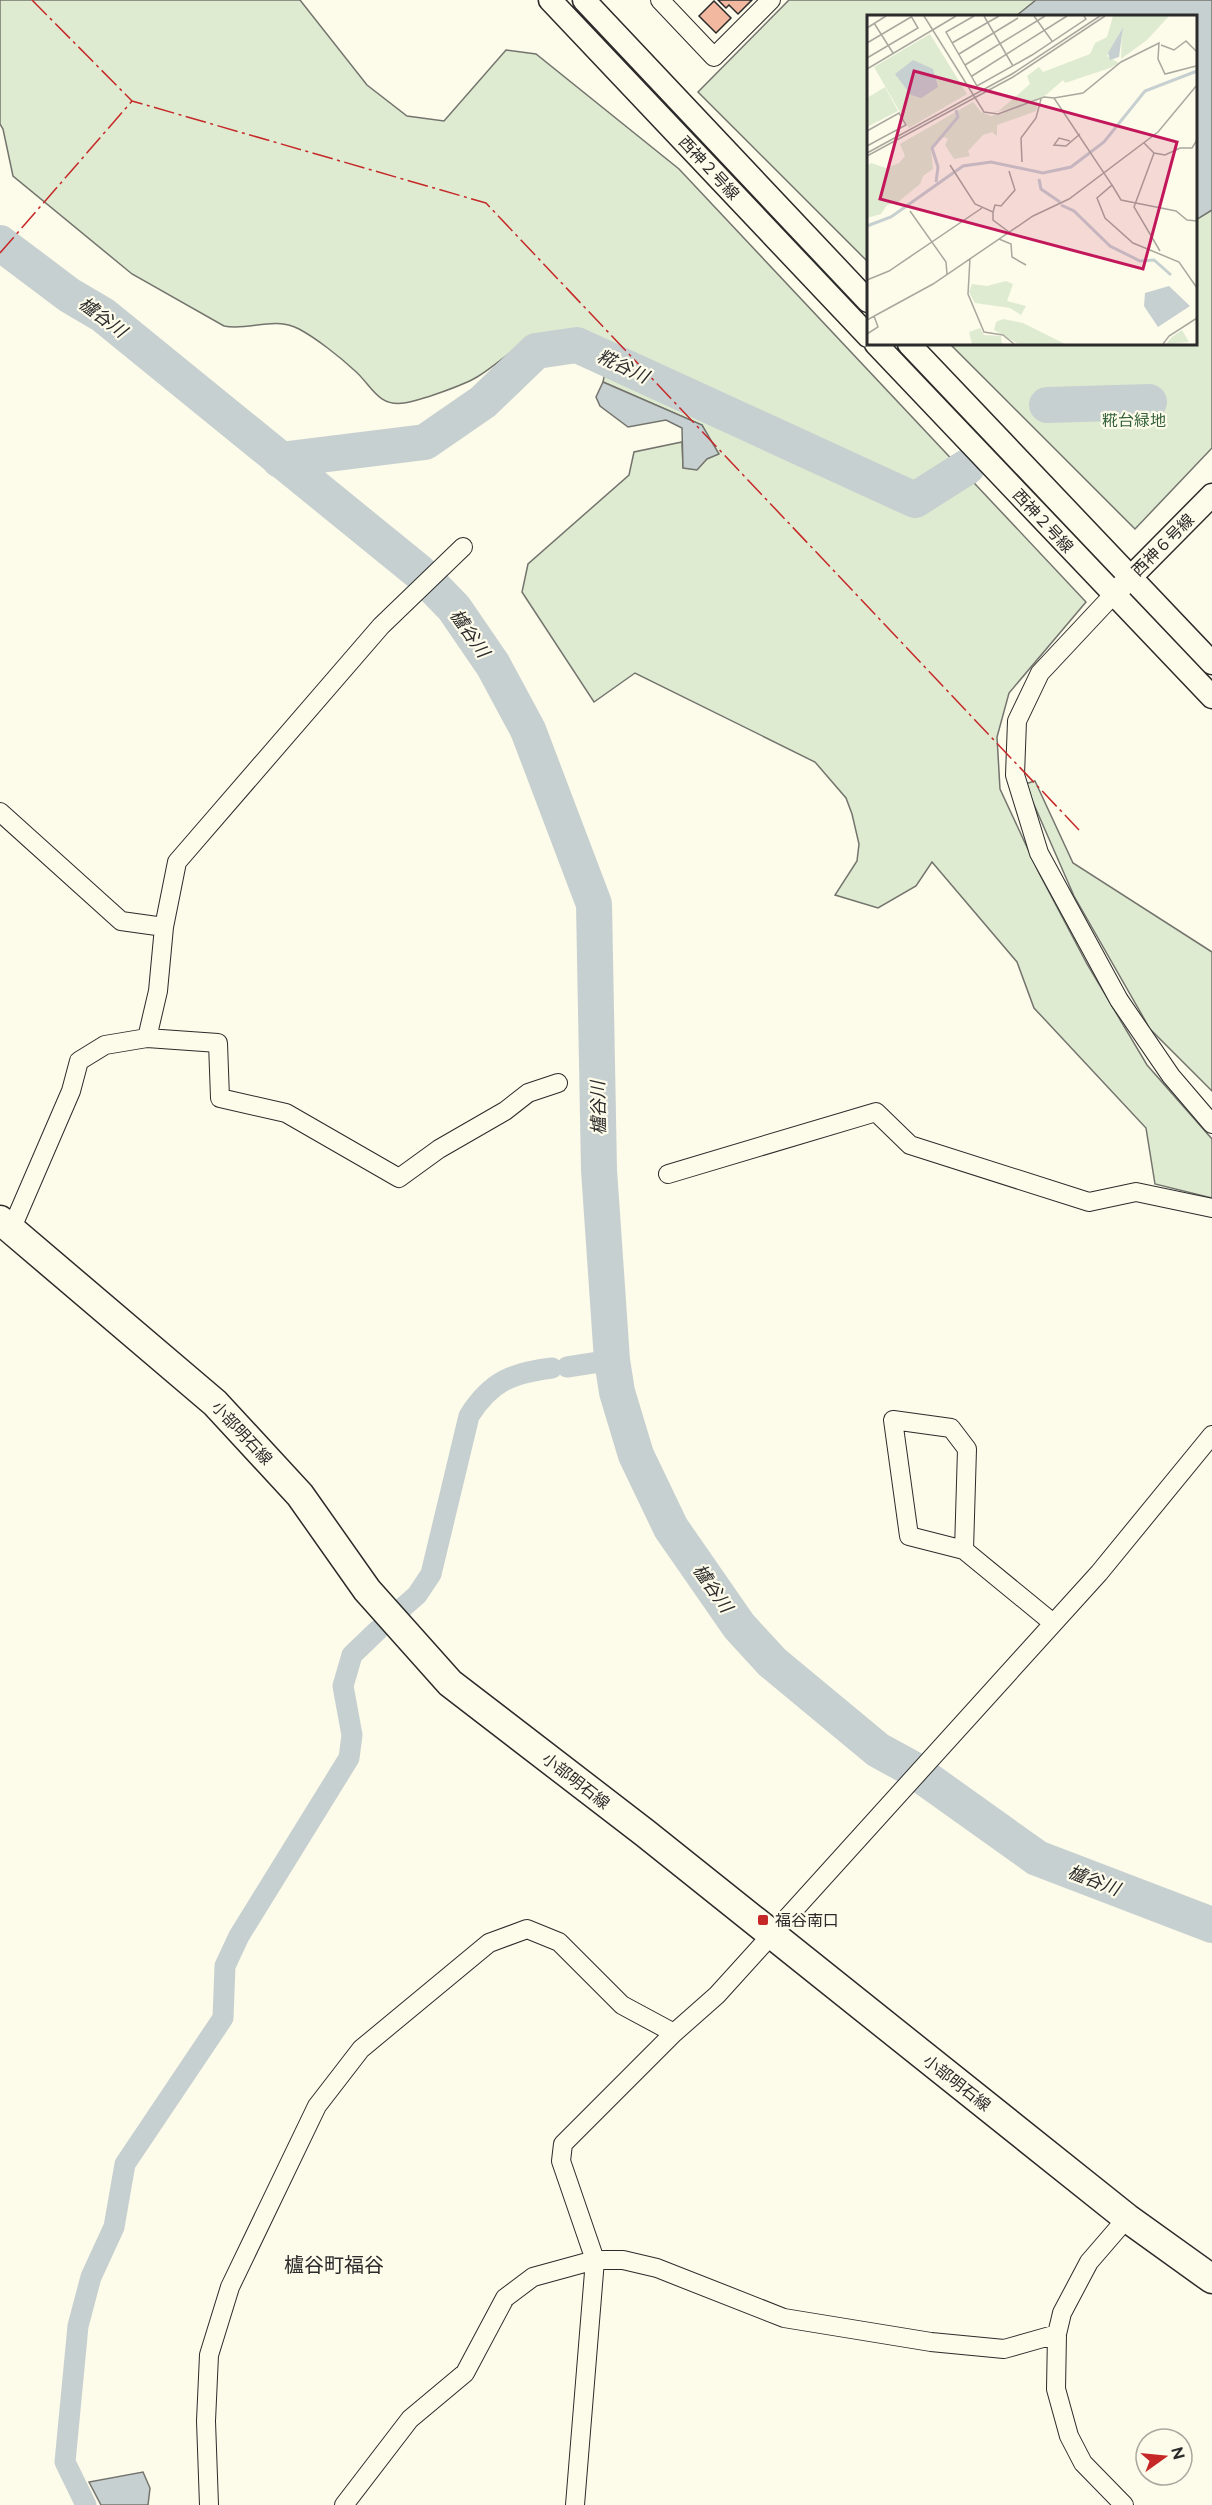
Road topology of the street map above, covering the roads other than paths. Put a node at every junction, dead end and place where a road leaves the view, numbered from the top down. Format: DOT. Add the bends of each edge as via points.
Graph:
graph roads {
  1 [pos="550,0"];
  2 [pos="584,0"];
  3 [pos="660,0"];
  4 [pos="771,0"];
  5 [pos="867,300"];
  6 [pos="867,335"];
  7 [pos="877,345"];
  8 [pos="910,345"];
  9 [pos="1212,495"];
  10 [pos="463,547"];
  11 [pos="1130,578"];
  12 [pos="1113,595"];
  13 [pos="1212,663"];
  14 [pos="1212,698"];
  15 [pos="0,812"];
  16 [pos="164,927"];
  17 [pos="147,1038"];
  18 [pos="558,1083"];
  19 [pos="1212,1124"];
  20 [pos="668,1174"];
  21 [pos="1212,1208"];
  22 [pos="6,1225"];
  23 [pos="1212,1435"];
  24 [pos="964,1551"];
  25 [pos="1053,1623"];
  26 [pos="772,1935"];
  27 [pos="674,2033"];
  28 [pos="1127,2218"];
  29 [pos="595,2260"];
  30 [pos="1212,2279"];
  31 [pos="1057,2334"];
  32 [pos="209,2505"];
  33 [pos="344,2505"];
  34 [pos="575,2505"];
  35 [pos="1124,2505"];
  1 -- 6 [label="street, 西神２号線"];
  2 -- 5 [label="street, 西神２号線"];
  3 -- 4 [label="street" via="714,57"];
  7 -- 12 [label="street, 西神２号線"];
  8 -- 11 [label="street, 西神２号線"];
  9 -- 11 [label="street, 西神６号線"];
  10 -- 16 [label="street" via="381,626 177,862"];
  11 -- 12 [label="street, 西神６号線"];
  11 -- 13 [label="street, 西神２号線"];
  12 -- 14 [label="street, 西神２号線"];
  12 -- 19 [label="street" via="1040,672 1017,721 1015,775 1039,853 1119,1000 1171,1076"];
  15 -- 16 [label="street" via="120,921"];
  16 -- 17 [label="street" via="158,991"];
  17 -- 18 [label="street" via="218,1043 220,1098 286,1113 399,1178 528,1093"];
  17 -- 22 [label="street" via="105,1045 79,1061 71,1091"];
  20 -- 21 [label="street" via="876,1112 910,1145 1089,1202 1136,1192"];
  22 -- 26 [label="main road, 小部明石線" via="215,1403 300,1496 367,1590 450,1683"];
  23 -- 25 [label="street"];
  24 -- 24 [label="street" via="909,1536 893,1420 951,1428 967,1449"];
  24 -- 25 [label="street"];
  25 -- 26 [label="street"];
  26 -- 27 [label="street" via="717,1995"];
  26 -- 28 [label="main road, 小部明石線"];
  27 -- 29 [label="street" via="563,2144 561,2161"];
  27 -- 32 [label="street" via="622,2005 559,1942 527,1929 489,1943 361,2049 317,2106 230,2287 209,2355"];
  28 -- 30 [label="main road, 小部明石線"];
  28 -- 31 [label="street" via="1089,2262 1062,2313"];
  29 -- 31 [label="street" via="623,2260 657,2268 784,2318 931,2342 1004,2349"];
  29 -- 33 [label="street" via="533,2277 505,2298 465,2373 410,2419"];
  29 -- 34 [label="street"];
  31 -- 35 [label="street" via="1056,2389 1069,2436 1083,2463"];
}
